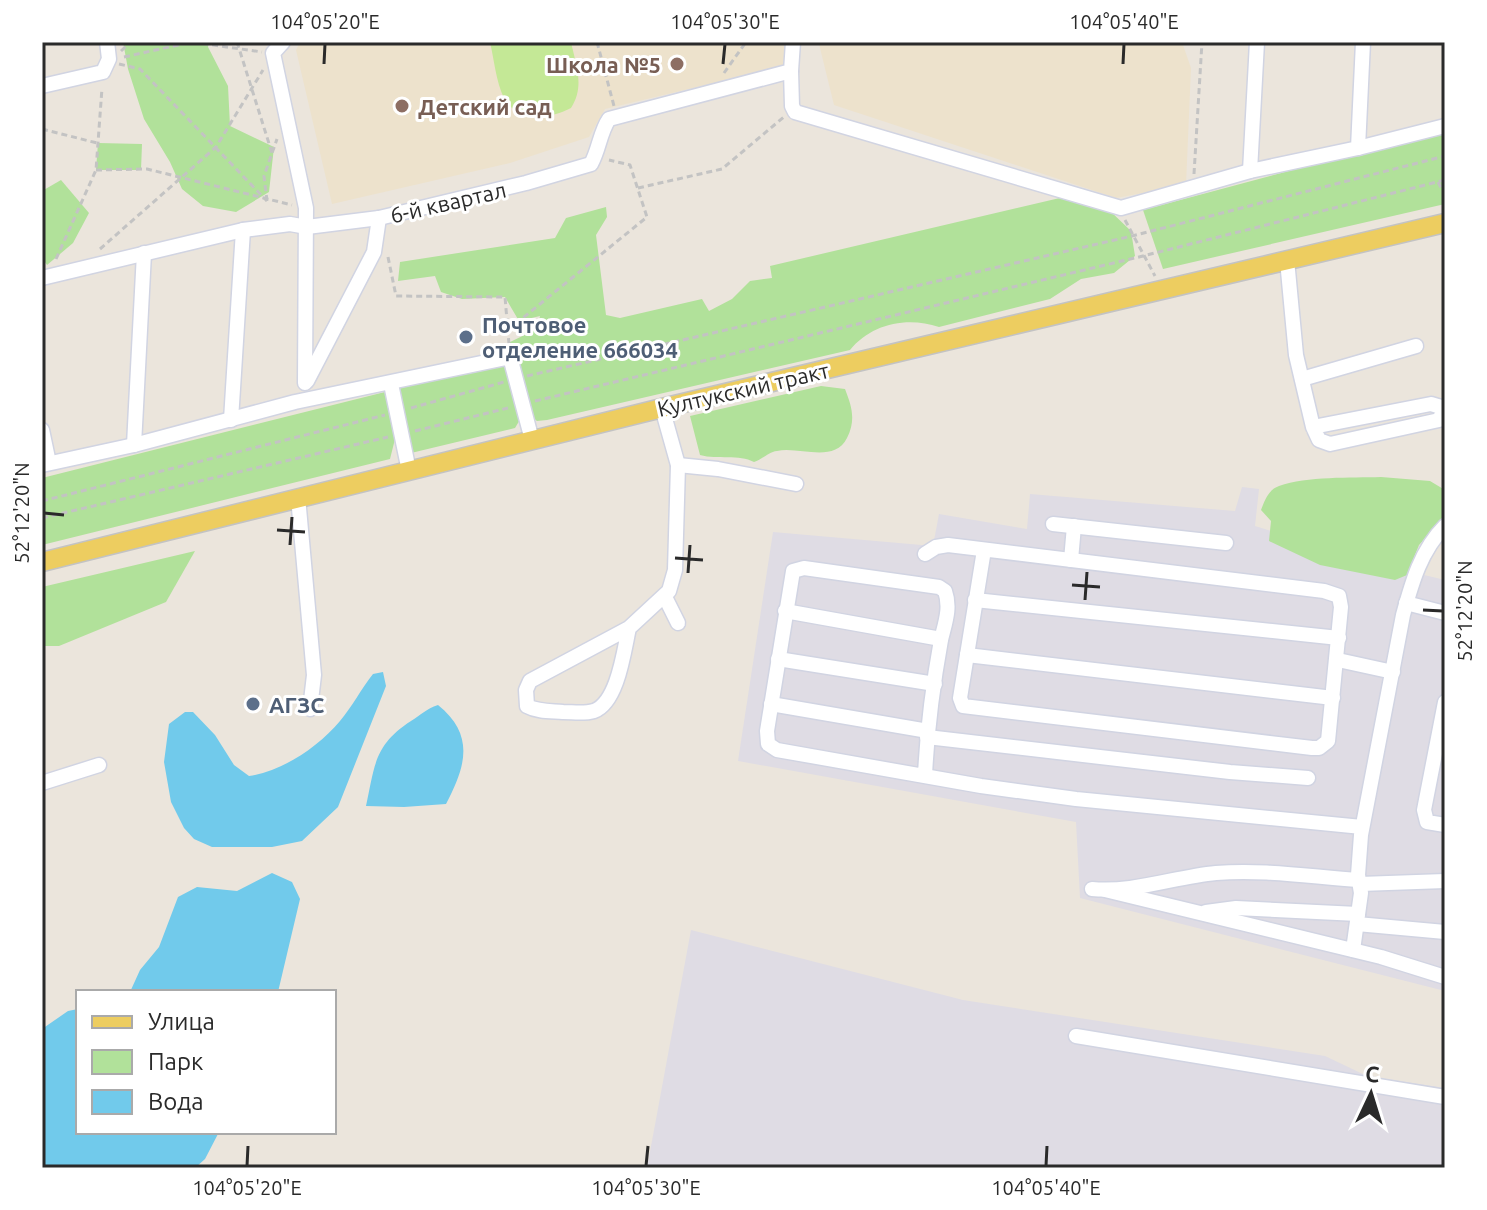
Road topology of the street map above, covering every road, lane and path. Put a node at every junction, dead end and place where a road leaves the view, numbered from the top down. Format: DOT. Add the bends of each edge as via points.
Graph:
graph roads {
  1 [pos="107,42"];
  2 [pos="237,42"];
  3 [pos="597,42"];
  4 [pos="746,42"];
  5 [pos="793,42"];
  6 [pos="1202,42"];
  7 [pos="1257,42"];
  8 [pos="1363,42"];
  9 [pos="278,48"];
  10 [pos="239,49"];
  11 [pos="106,66"];
  12 [pos="791,71"];
  13 [pos="42,86"];
  14 [pos="252,89"];
  15 [pos="716,91"];
  16 [pos="794,109"];
  17 [pos="616,117"];
  18 [pos="1445,126"];
  19 [pos="42,129"];
  20 [pos="277,140"];
  21 [pos="98,143"];
  22 [pos="216,147"];
  23 [pos="1358,148"];
  24 [pos="272,153"];
  25 [pos="1445,156"];
  26 [pos="595,157"];
  27 [pos="96,170"];
  28 [pos="1250,171"];
  29 [pos="181,178"];
  30 [pos="1445,180"];
  31 [pos="1438,182"];
  32 [pos="1194,187"];
  33 [pos="638,188"];
  34 [pos="1445,195"];
  35 [pos="267,201"];
  36 [pos="306,208"];
  37 [pos="1121,208"];
  38 [pos="379,218"];
  39 [pos="1445,223"];
  40 [pos="307,227"];
  41 [pos="243,230"];
  42 [pos="1132,236"];
  43 [pos="386,249"];
  44 [pos="99,250"];
  45 [pos="144,253"];
  46 [pos="1143,256"];
  47 [pos="1287,260"];
  48 [pos="1155,276"];
  49 [pos="45,278"];
  50 [pos="508,330"];
  51 [pos="1416,346"];
  52 [pos="510,357"];
  53 [pos="516,379"];
  54 [pos="1302,379"];
  55 [pos="305,383"];
  56 [pos="391,384"];
  57 [pos="295,402"];
  58 [pos="523,404"];
  59 [pos="662,408"];
  60 [pos="396,412"];
  61 [pos="231,420"];
  62 [pos="1313,427"];
  63 [pos="42,430"];
  64 [pos="401,434"];
  65 [pos="532,440"];
  66 [pos="134,445"];
  67 [pos="45,464"];
  68 [pos="678,465"];
  69 [pos="409,471"];
  70 [pos="796,484"];
  71 [pos="298,497"];
  72 [pos="42,501"];
  73 [pos="42,518"];
  74 [pos="1053,524"];
  75 [pos="1074,526"];
  76 [pos="1445,526"];
  77 [pos="1226,543"];
  78 [pos="984,550"];
  79 [pos="925,554"];
  80 [pos="1071,560"];
  81 [pos="42,562"];
  82 [pos="665,597"];
  83 [pos="975,600"];
  84 [pos="1406,603"];
  85 [pos="785,611"];
  86 [pos="1445,613"];
  87 [pos="678,623"];
  88 [pos="629,628"];
  89 [pos="1339,638"];
  90 [pos="941,639"];
  91 [pos="966,658"];
  92 [pos="778,659"];
  93 [pos="939,659"];
  94 [pos="1338,660"];
  95 [pos="1393,672"];
  96 [pos="935,684"];
  97 [pos="1333,698"];
  98 [pos="1445,702"];
  99 [pos="771,704"];
  100 [pos="310,709"];
  101 [pos="928,734"];
  102 [pos="99,765"];
  103 [pos="925,776"];
  104 [pos="1308,778"];
  105 [pos="42,783"];
  106 [pos="1445,825"];
  107 [pos="1362,827"];
  108 [pos="1445,881"];
  109 [pos="1360,882"];
  110 [pos="1198,913"];
  111 [pos="1358,919"];
  112 [pos="1445,932"];
  113 [pos="1353,950"];
  114 [pos="1445,977"];
  115 [pos="1076,1036"];
  116 [pos="1445,1097"];
  1 -- 11 [label="lane"];
  2 -- 10 [label="path"];
  3 -- 17 [label="path"];
  4 -- 15 [label="path"];
  5 -- 12 [label="lane"];
  6 -- 32 [label="path"];
  7 -- 28 [label="lane"];
  8 -- 23 [label="lane"];
  9 -- 10 [label="path"];
  9 -- 14 [label="path"];
  9 -- 36 [label="lane"];
  10 -- 11 [label="path" via="192,42"];
  10 -- 14 [label="path"];
  11 -- 13 [label="lane"];
  11 -- 21 [label="path"];
  11 -- 22 [label="path" via="140,69"];
  12 -- 15 [label="lane"];
  12 -- 16 [label="lane"];
  14 -- 22 [label="path"];
  14 -- 24 [label="path"];
  15 -- 17 [label="lane"];
  16 -- 33 [label="path" via="722,169"];
  16 -- 37 [label="lane"];
  17 -- 26 [label="lane" via="604,126"];
  18 -- 23 [label="lane"];
  19 -- 21 [label="path"];
  20 -- 24 [label="path"];
  21 -- 27 [label="path"];
  22 -- 29 [label="path"];
  22 -- 35 [label="path"];
  23 -- 28 [label="lane"];
  24 -- 35 [label="path" via="264,176"];
  25 -- 42 [label="path"];
  26 -- 33 [label="path" via="630,165"];
  26 -- 38 [label="lane, 6-й квартал" via="591,164 526,183"];
  27 -- 29 [label="path" via="147,169"];
  27 -- 49 [label="path"];
  28 -- 32 [label="lane"];
  29 -- 35 [label="path"];
  29 -- 44 [label="path"];
  30 -- 31 [label="path"];
  31 -- 34 [label="path"];
  31 -- 46 [label="path"];
  32 -- 37 [label="lane"];
  33 -- 50 [label="path" via="647,217"];
  35 -- 36 [label="path"];
  36 -- 40 [label="lane"];
  37 -- 42 [label="path"];
  38 -- 40 [label="lane, 6-й квартал"];
  38 -- 55 [label="lane" via="374,252"];
  39 -- 47 [label="main road, Култукский тракт"];
  40 -- 41 [label="lane, 6-й квартал"];
  40 -- 55 [label="lane"];
  41 -- 45 [label="lane, 6-й квартал"];
  41 -- 61 [label="lane"];
  42 -- 46 [label="path"];
  42 -- 53 [label="path"];
  43 -- 50 [label="path" via="396,296 505,297"];
  45 -- 49 [label="lane, 6-й квартал"];
  45 -- 66 [label="lane"];
  46 -- 48 [label="path"];
  46 -- 58 [label="path"];
  47 -- 54 [label="lane"];
  47 -- 59 [label="main road, Култукский тракт"];
  50 -- 52 [label="path"];
  51 -- 54 [label="lane"];
  52 -- 53 [label="lane"];
  52 -- 56 [label="lane"];
  53 -- 58 [label="lane"];
  53 -- 60 [label="path"];
  54 -- 62 [label="lane"];
  55 -- 57 [label="lane"];
  56 -- 57 [label="lane"];
  56 -- 60 [label="lane"];
  57 -- 61 [label="lane"];
  58 -- 64 [label="path"];
  58 -- 65 [label="lane"];
  59 -- 65 [label="main road, Култукский тракт"];
  59 -- 68 [label="lane"];
  60 -- 64 [label="lane"];
  60 -- 72 [label="path"];
  61 -- 66 [label="lane"];
  62 -- 62 [label="lane" via="1319,440 1330,444 1439,420 1443,412 1431,404"];
  63 -- 67 [label="lane"];
  64 -- 69 [label="lane"];
  64 -- 73 [label="path"];
  65 -- 69 [label="main road, Култукский тракт"];
  66 -- 67 [label="lane"];
  68 -- 70 [label="lane"];
  68 -- 82 [label="lane" via="675,570"];
  69 -- 71 [label="main road, Култукский тракт"];
  71 -- 81 [label="main road, Култукский тракт"];
  71 -- 100 [label="lane" via="314,675"];
  74 -- 75 [label="lane"];
  75 -- 77 [label="lane"];
  75 -- 80 [label="lane"];
  76 -- 84 [label="lane" via="1425,551"];
  78 -- 79 [label="lane" via="941,546"];
  78 -- 80 [label="lane"];
  78 -- 83 [label="lane"];
  80 -- 89 [label="lane" via="1333,593 1341,601"];
  82 -- 87 [label="lane"];
  82 -- 88 [label="lane"];
  83 -- 89 [label="lane"];
  83 -- 91 [label="lane"];
  84 -- 86 [label="lane"];
  84 -- 95 [label="lane"];
  85 -- 90 [label="lane"];
  85 -- 90 [label="lane" via="791,574 798,569 939,587 947,602"];
  85 -- 92 [label="lane"];
  88 -- 88 [label="lane" via="530,681 527,706 584,713 601,707 609,699"];
  89 -- 94 [label="lane"];
  90 -- 93 [label="lane"];
  91 -- 93 [label="lane"];
  91 -- 97 [label="lane"];
  91 -- 97 [label="lane" via="960,703 967,709 1312,748 1328,741"];
  92 -- 96 [label="lane"];
  92 -- 99 [label="lane"];
  93 -- 96 [label="lane"];
  94 -- 95 [label="lane"];
  94 -- 97 [label="lane"];
  95 -- 107 [label="lane"];
  96 -- 101 [label="lane"];
  98 -- 106 [label="lane" via="1424,810 1427,822"];
  99 -- 101 [label="lane"];
  99 -- 103 [label="lane" via="766,738 771,748"];
  101 -- 103 [label="lane"];
  101 -- 104 [label="lane"];
  102 -- 105 [label="lane"];
  103 -- 107 [label="lane" via="1076,799"];
  107 -- 109 [label="lane"];
  108 -- 109 [label="lane"];
  109 -- 110 [label="lane" via="1220,873 1098,890"];
  109 -- 111 [label="lane"];
  110 -- 111 [label="lane" via="1236,908"];
  110 -- 113 [label="lane"];
  111 -- 112 [label="lane"];
  111 -- 113 [label="lane"];
  113 -- 114 [label="lane"];
  115 -- 116 [label="lane"];
}
